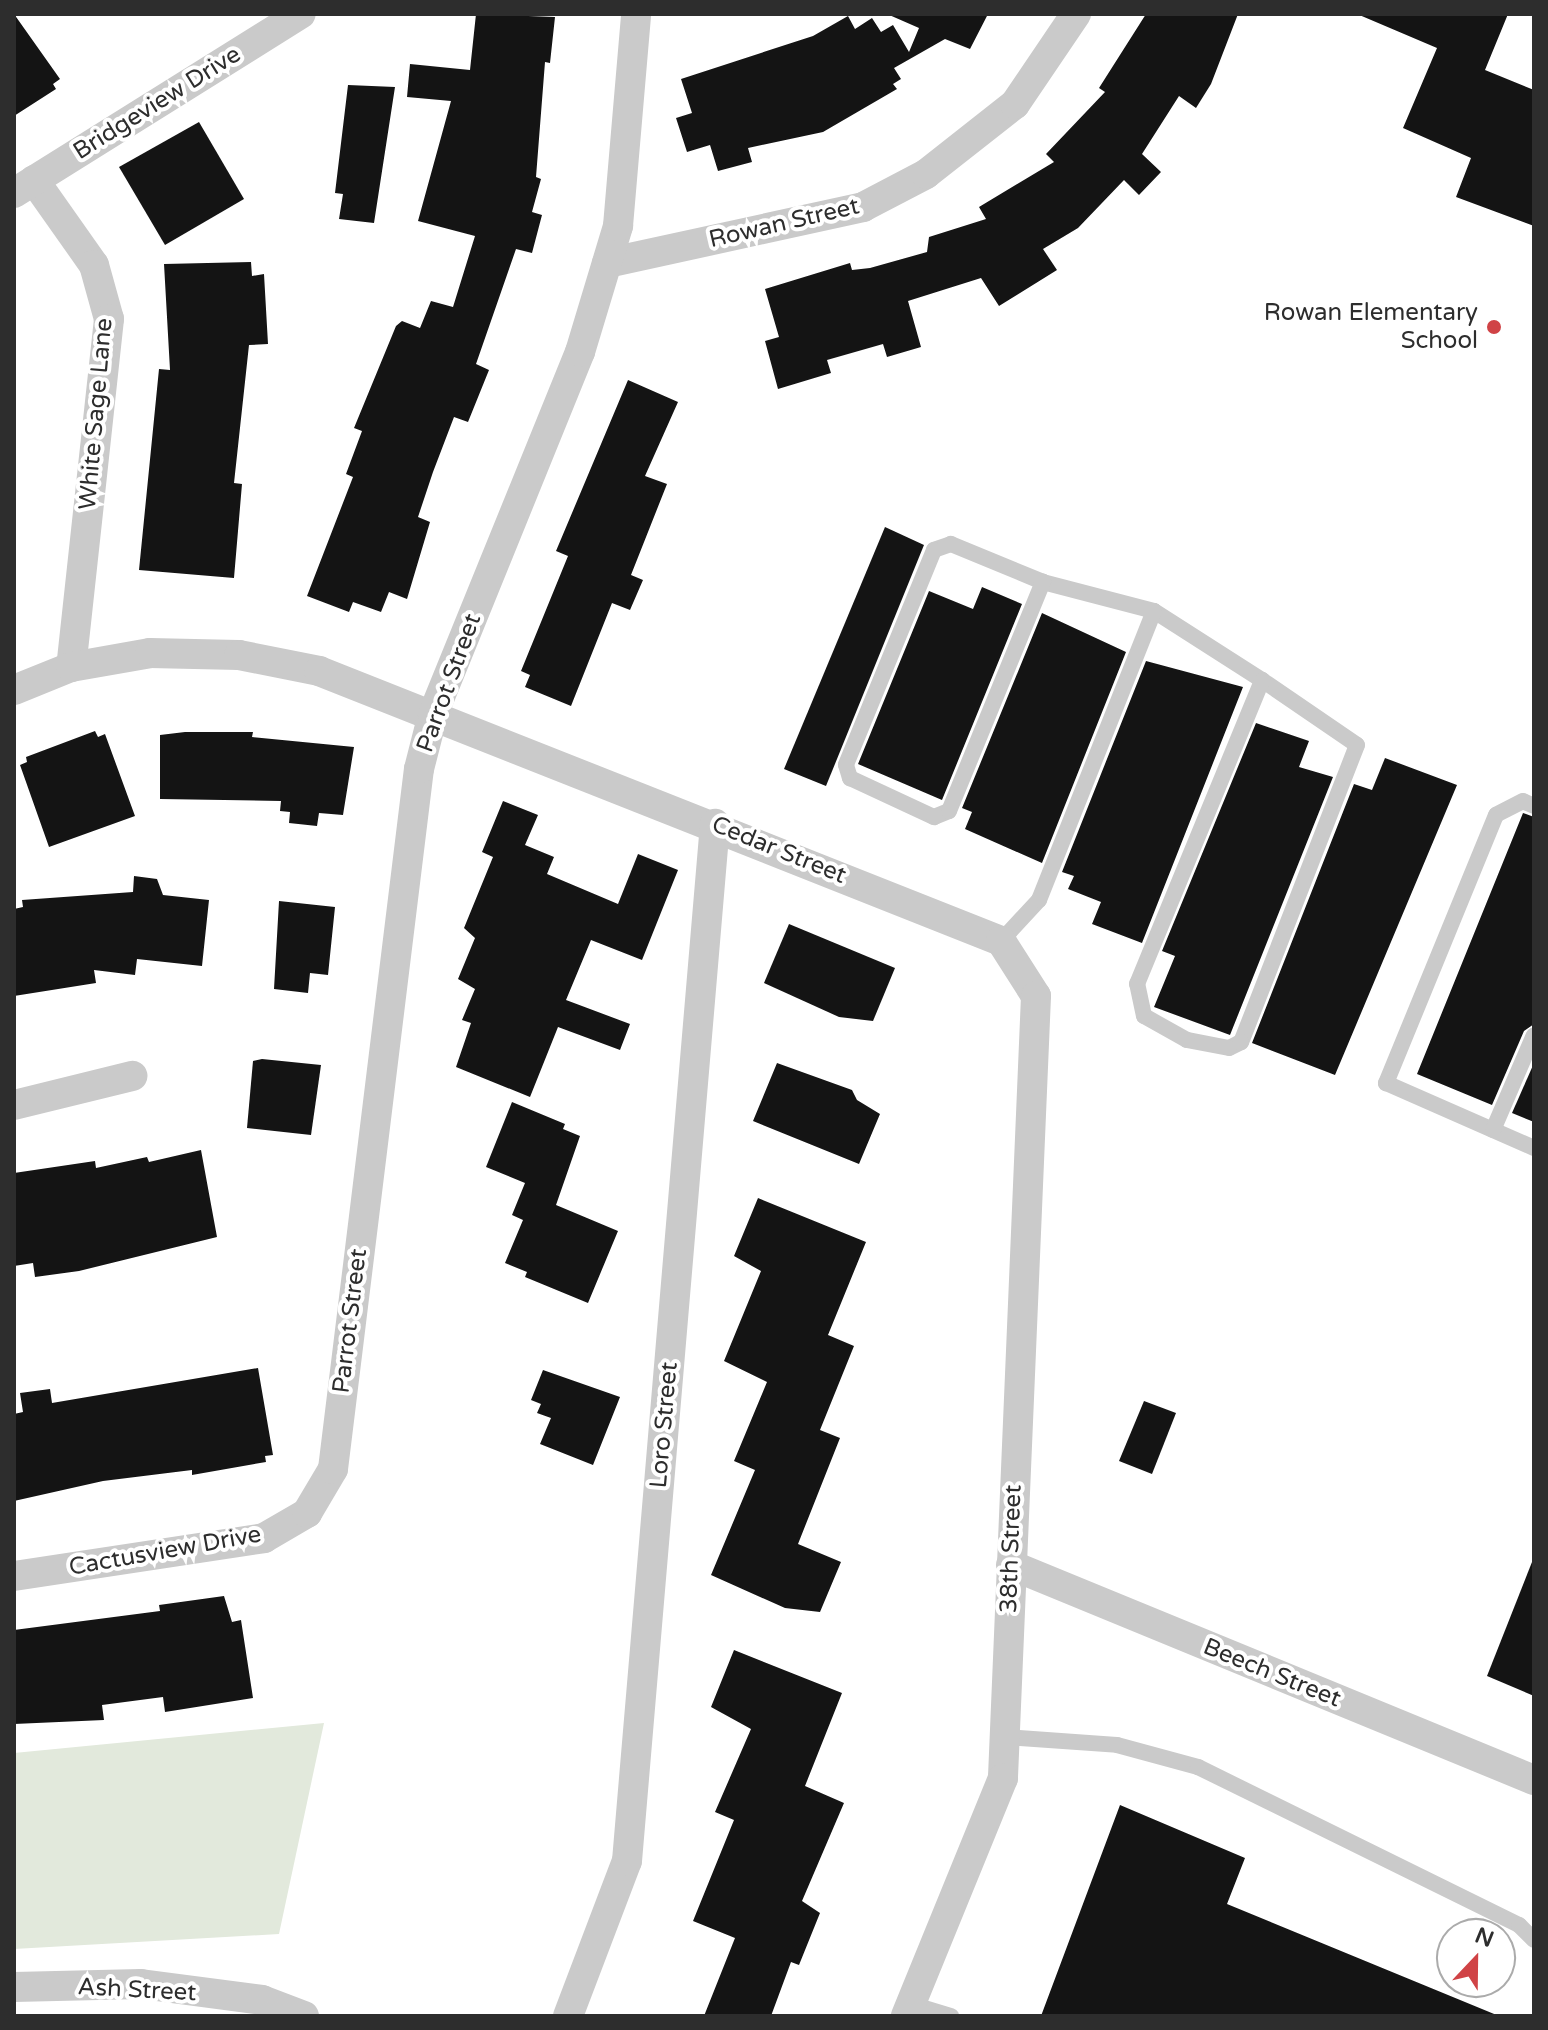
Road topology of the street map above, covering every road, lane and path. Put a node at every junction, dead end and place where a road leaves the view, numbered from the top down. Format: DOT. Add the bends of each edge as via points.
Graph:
graph roads {
  1 [pos="301,14"];
  2 [pos="636,14"];
  3 [pos="1076,14"];
  4 [pos="24,187"];
  5 [pos="607,263"];
  6 [pos="1043,582"];
  7 [pos="1154,611"];
  8 [pos="71,667"];
  9 [pos="1262,680"];
  10 [pos="14,690"];
  11 [pos="433,714"];
  12 [pos="1534,806"];
  13 [pos="715,824"];
  14 [pos="1001,941"];
  15 [pos="1534,1035"];
  16 [pos="132,1076"];
  17 [pos="14,1105"];
  18 [pos="1493,1130"];
  19 [pos="1534,1148"];
  20 [pos="333,1469"];
  21 [pos="1011,1565"];
  22 [pos="14,1576"];
  23 [pos="1004,1737"];
  24 [pos="1534,1780"];
  25 [pos="1534,1940"];
  26 [pos="14,1987"];
  27 [pos="909,2010"];
  28 [pos="304,2016"];
  29 [pos="568,2016"];
  30 [pos="951,2016"];
  1 -- 4 [label="street, Bridgeview Drive"];
  2 -- 5 [label="street, Parrot Street" via="618,226"];
  3 -- 5 [label="street, Rowan Street" via="1015,104 901,188 863,207"];
  4 -- 8 [label="street, White Sage Lane" via="94,265 109,319"];
  5 -- 11 [label="street, Parrot Street" via="580,352"];
  6 -- 6 [label="lane" via="951,544 934,550 846,765 850,778 934,817 949,811"];
  6 -- 7 [label="lane"];
  7 -- 9 [label="lane"];
  7 -- 14 [label="lane" via="1039,900"];
  8 -- 10 [label="street, Cedar Street"];
  8 -- 11 [label="street, Cedar Street" via="150,653 239,655 319,671"];
  9 -- 9 [label="lane" via="1357,745 1241,1042 1229,1048 1187,1040 1144,1016 1137,984"];
  11 -- 13 [label="street, Cedar Street"];
  11 -- 20 [label="street, Parrot Street" via="419,769"];
  12 -- 18 [label="lane" via="1523,801 1496,815 1386,1083"];
  13 -- 14 [label="street, Cedar Street"];
  13 -- 29 [label="street, Loro Street" via="627,1861"];
  14 -- 21 [label="street, 38th Street" via="1036,996"];
  15 -- 18 [label="lane"];
  16 -- 17 [label="street"];
  18 -- 19 [label="lane"];
  20 -- 22 [label="street, Cactusview Drive" via="307,1513 264,1538"];
  21 -- 23 [label="street, 38th Street"];
  21 -- 24 [label="street, Beech Street"];
  23 -- 25 [label="lane" via="1117,1745 1198,1767 1519,1925"];
  23 -- 27 [label="street, 38th Street" via="1003,1778"];
  26 -- 28 [label="street, Ash Street" via="141,1984 262,2000"];
  27 -- 30 [label="lane"];
}
